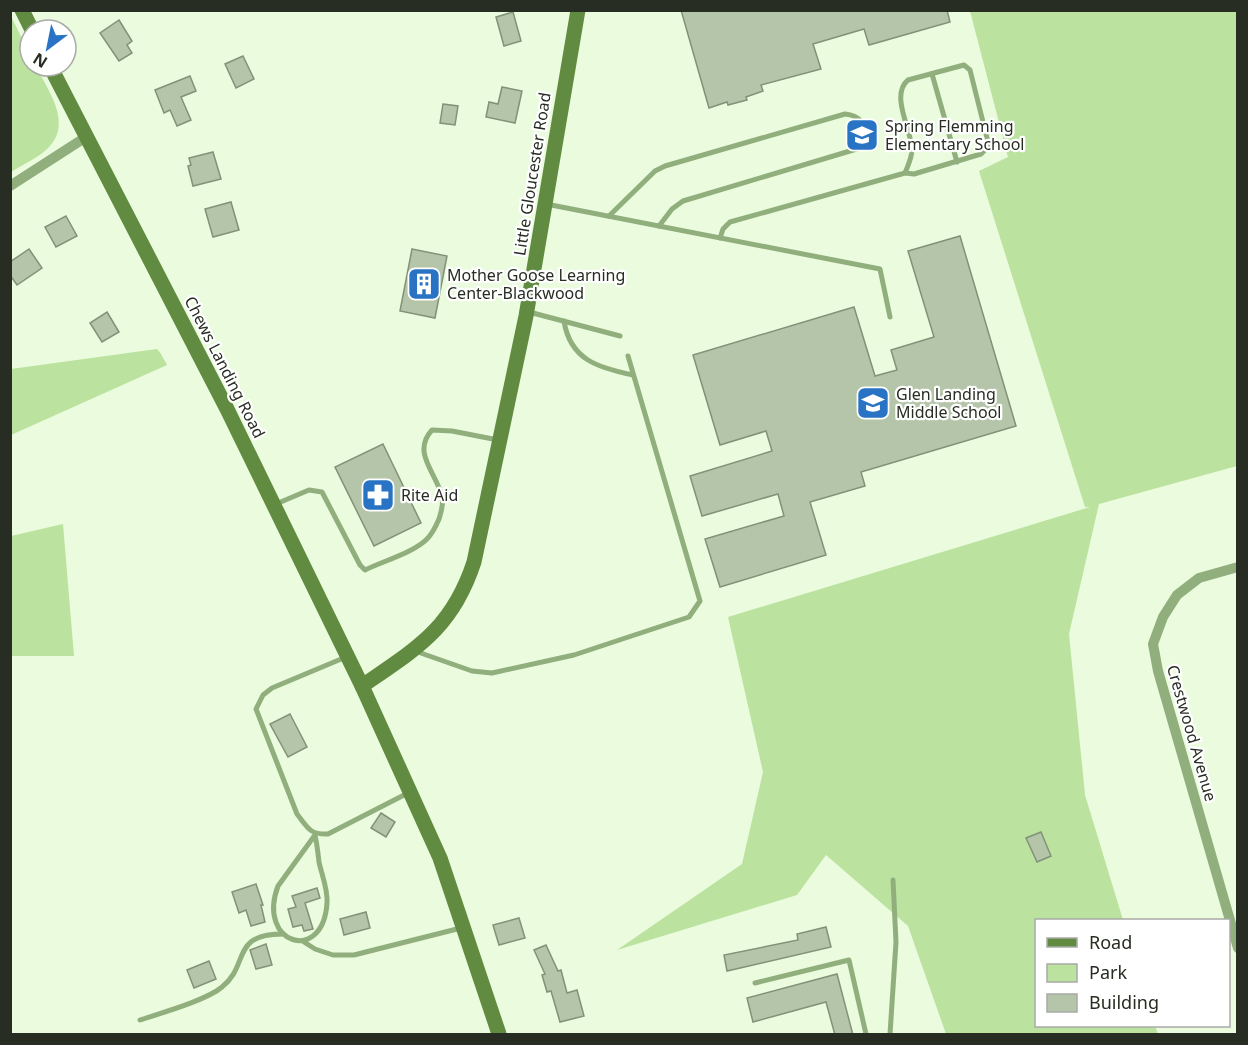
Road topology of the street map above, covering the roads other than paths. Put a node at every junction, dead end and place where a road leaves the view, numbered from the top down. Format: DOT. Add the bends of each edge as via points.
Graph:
graph roads {
  1 [pos="578,10"];
  2 [pos="932,74"];
  3 [pos="56,78"];
  4 [pos="86,137"];
  5 [pos="957,162"];
  6 [pos="905,172"];
  7 [pos="10,186"];
  8 [pos="545,203"];
  9 [pos="609,216"];
  10 [pos="659,226"];
  11 [pos="720,238"];
  12 [pos="527,311"];
  13 [pos="890,317"];
  14 [pos="564,321"];
  15 [pos="620,336"];
  16 [pos="628,356"];
  17 [pos="633,375"];
  18 [pos="500,441"];
  19 [pos="274,505"];
  20 [pos="1238,567"];
  21 [pos="413,650"];
  22 [pos="348,656"];
  23 [pos="362,686"];
  24 [pos="411,792"];
  25 [pos="315,835"];
  26 [pos="893,880"];
  27 [pos="464,927"];
  28 [pos="283,934"];
  29 [pos="1236,934"];
  30 [pos="304,942"];
  31 [pos="1238,948"];
  32 [pos="755,983"];
  33 [pos="140,1020"];
  34 [pos="499,1035"];
  35 [pos="866,1035"];
  36 [pos="890,1035"];
  1 -- 8 [label="main road, Little Gloucester Road"];
  2 -- 5 [label="lane"];
  2 -- 5 [label="lane" via="964,65 970,70 988,142 978,156"];
  2 -- 6 [label="lane" via="908,80 900,91 912,147"];
  3 -- 4 [label="main road, Chews Landing Road"];
  4 -- 7 [label="street"];
  4 -- 19 [label="main road, Chews Landing Road"];
  5 -- 6 [label="lane" via="914,174"];
  6 -- 11 [label="lane" via="730,222"];
  8 -- 9 [label="lane"];
  8 -- 12 [label="main road, Little Gloucester Road"];
  9 -- 10 [label="lane"];
  9 -- 10 [label="lane" via="665,166 845,114 862,121 868,135 860,148 683,201"];
  10 -- 11 [label="lane"];
  11 -- 13 [label="lane" via="879,269"];
  12 -- 14 [label="lane"];
  12 -- 18 [label="main road, Little Gloucester Road"];
  14 -- 15 [label="lane"];
  14 -- 17 [label="lane" via="569,343 582,357"];
  16 -- 17 [label="lane"];
  17 -- 21 [label="lane" via="700,601 689,617 574,655 492,673 472,671"];
  18 -- 19 [label="lane" via="432,430 425,438 423,452 442,497 437,524 418,546 365,570 322,492 309,490"];
  18 -- 21 [label="main road, Little Gloucester Road" via="467,585 448,617"];
  19 -- 22 [label="main road, Chews Landing Road"];
  20 -- 29 [label="street, Crestwood Avenue" via="1199,578 1177,595 1163,617 1154,644 1158,671"];
  21 -- 23 [label="main road, Little Gloucester Road"];
  22 -- 23 [label="main road, Chews Landing Road"];
  22 -- 25 [label="lane" via="272,688 256,709 297,814"];
  23 -- 24 [label="main road, Chews Landing Road"];
  24 -- 25 [label="lane" via="328,834"];
  24 -- 27 [label="main road, Chews Landing Road"];
  25 -- 28 [label="lane" via="275,895 273,909"];
  25 -- 30 [label="lane" via="327,905 323,921 312,938"];
  26 -- 36 [label="lane" via="896,942"];
  27 -- 30 [label="lane" via="354,955 333,955"];
  27 -- 34 [label="main road, Chews Landing Road"];
  28 -- 30 [label="lane"];
  28 -- 33 [label="lane" via="266,934 253,940 221,988"];
  29 -- 31 [label="street, Crestwood Avenue"];
  32 -- 35 [label="lane" via="849,960"];
}
